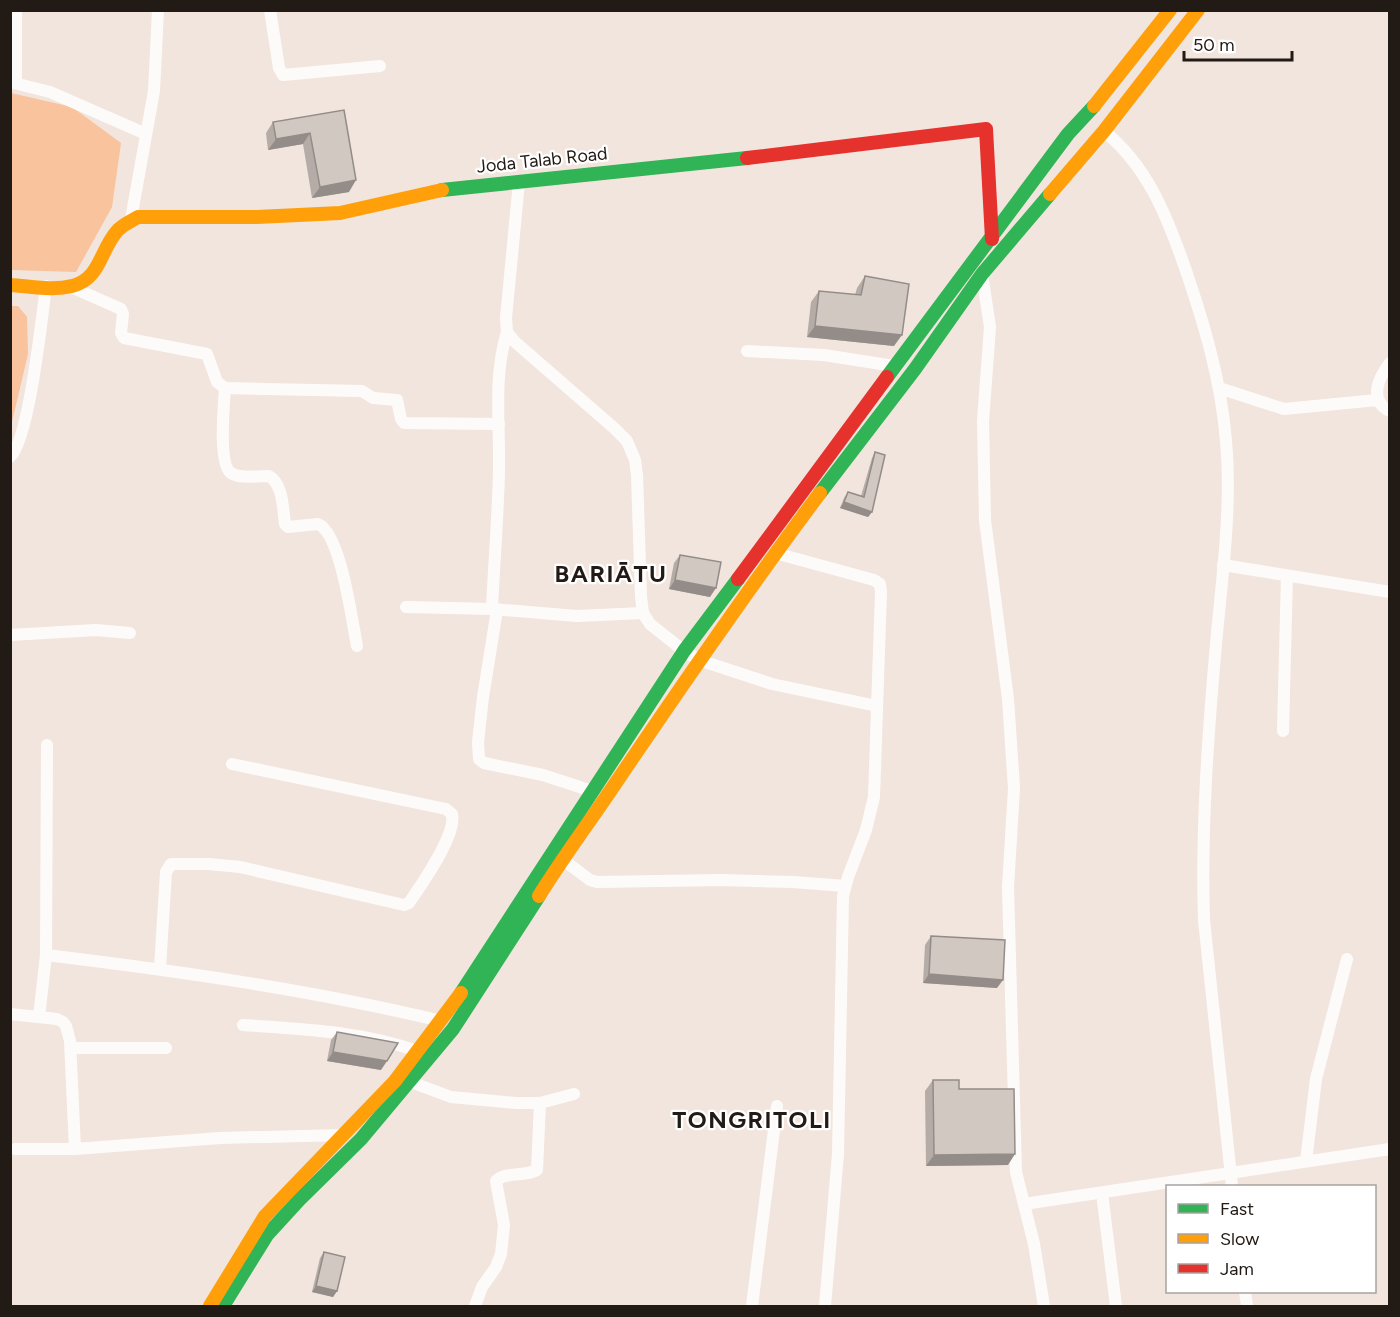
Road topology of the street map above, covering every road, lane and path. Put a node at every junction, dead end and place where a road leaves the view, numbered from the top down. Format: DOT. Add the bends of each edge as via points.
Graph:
graph roads {
  1 [pos="16,10"];
  2 [pos="158,10"];
  3 [pos="270,10"];
  4 [pos="1170,10"];
  5 [pos="1198,10"];
  6 [pos="380,66"];
  7 [pos="13,82"];
  8 [pos="1104,131"];
  9 [pos="146,134"];
  10 [pos="519,182"];
  11 [pos="131,219"];
  12 [pos="991,237"];
  13 [pos="1000,253"];
  14 [pos="982,274"];
  15 [pos="10,285"];
  16 [pos="46,286"];
  17 [pos="69,286"];
  18 [pos="507,332"];
  19 [pos="747,351"];
  20 [pos="1389,363"];
  21 [pos="894,366"];
  22 [pos="225,388"];
  23 [pos="1219,388"];
  24 [pos="1377,400"];
  25 [pos="1389,411"];
  26 [pos="499,424"];
  27 [pos="10,457"];
  28 [pos="775,553"];
  29 [pos="1223,565"];
  30 [pos="1287,576"];
  31 [pos="1389,592"];
  32 [pos="406,607"];
  33 [pos="494,610"];
  34 [pos="643,613"];
  35 [pos="130,633"];
  36 [pos="10,635"];
  37 [pos="357,646"];
  38 [pos="684,651"];
  39 [pos="699,660"];
  40 [pos="877,706"];
  41 [pos="1283,731"];
  42 [pos="47,745"];
  43 [pos="232,764"];
  44 [pos="592,791"];
  45 [pos="562,859"];
  46 [pos="845,886"];
  47 [pos="46,955"];
  48 [pos="1347,959"];
  49 [pos="160,968"];
  50 [pos="10,1014"];
  51 [pos="39,1017"];
  52 [pos="441,1021"];
  53 [pos="243,1026"];
  54 [pos="71,1048"];
  55 [pos="166,1048"];
  56 [pos="417,1051"];
  57 [pos="408,1081"];
  58 [pos="574,1094"];
  59 [pos="540,1103"];
  60 [pos="777,1106"];
  61 [pos="343,1135"];
  62 [pos="15,1149"];
  63 [pos="75,1149"];
  64 [pos="1389,1149"];
  65 [pos="1306,1161"];
  66 [pos="1230,1173"];
  67 [pos="1232,1185"];
  68 [pos="1102,1192"];
  69 [pos="1024,1204"];
  70 [pos="210,1306"];
  71 [pos="223,1306"];
  72 [pos="476,1306"];
  73 [pos="752,1306"];
  74 [pos="825,1306"];
  75 [pos="1044,1306"];
  76 [pos="1116,1306"];
  1 -- 7 [label="street"];
  2 -- 9 [label="street" via="154,91"];
  3 -- 6 [label="street" via="283,75"];
  4 -- 12 [label="main road" via="1068,134"];
  5 -- 8 [label="main road"];
  7 -- 9 [label="street" via="50,92"];
  8 -- 13 [label="main road"];
  8 -- 23 [label="street" via="1135,161 1166,217 1200,312"];
  9 -- 11 [label="street"];
  10 -- 11 [label="main road, Joda Talab Road" via="467,186 340,213"];
  10 -- 12 [label="main road, Joda Talab Road" via="986,129"];
  10 -- 18 [label="street"];
  11 -- 17 [label="main road" via="118,228 89,279"];
  12 -- 13 [label="main road, Joda Talab Road"];
  12 -- 21 [label="main road"];
  13 -- 14 [label="main road"];
  14 -- 28 [label="main road"];
  14 -- 69 [label="street" via="990,327 983,421 986,520 1008,699 1014,788 1008,887 1010,985 1016,1172"];
  15 -- 16 [label="main road"];
  16 -- 17 [label="main road"];
  16 -- 27 [label="street" via="26,417 20,443"];
  17 -- 22 [label="street" via="121,309 124,338 207,354 217,382"];
  18 -- 26 [label="street" via="500,360"];
  18 -- 34 [label="street" via="627,441 632,451 637,475"];
  19 -- 21 [label="street" via="824,355"];
  20 -- 24 [label="street" via="1378,384"];
  21 -- 38 [label="main road"];
  22 -- 26 [label="street" via="362,391 373,398 397,400 401,419 406,423"];
  22 -- 37 [label="street" via="227,469 234,475 273,478 288,527 318,524 326,530 344,576"];
  23 -- 24 [label="street" via="1284,409"];
  23 -- 29 [label="street" via="1227,487"];
  24 -- 25 [label="street"];
  26 -- 33 [label="street"];
  28 -- 39 [label="main road"];
  28 -- 40 [label="street" via="879,584"];
  29 -- 30 [label="street"];
  29 -- 66 [label="street" via="1211,706 1203,888"];
  30 -- 31 [label="street"];
  30 -- 41 [label="street"];
  32 -- 33 [label="street"];
  33 -- 34 [label="street" via="577,616"];
  33 -- 44 [label="street" via="478,759"];
  34 -- 38 [label="street" via="657,631"];
  35 -- 36 [label="street" via="96,630"];
  38 -- 39 [label="street"];
  38 -- 44 [label="main road"];
  39 -- 40 [label="street" via="772,684"];
  39 -- 45 [label="main road"];
  40 -- 46 [label="street" via="874,797"];
  42 -- 47 [label="street"];
  43 -- 49 [label="street" via="446,809 453,820 436,861 404,905 240,867 171,864 166,872"];
  44 -- 52 [label="main road"];
  45 -- 46 [label="street" via="597,882 721,880"];
  45 -- 57 [label="main road" via="469,1006"];
  46 -- 74 [label="street" via="838,1154"];
  47 -- 49 [label="street"];
  47 -- 51 [label="street"];
  48 -- 65 [label="street" via="1316,1079"];
  49 -- 52 [label="street" via="360,1002"];
  50 -- 51 [label="street"];
  51 -- 54 [label="street" via="63,1022"];
  52 -- 56 [label="main road"];
  53 -- 56 [label="street" via="341,1033"];
  54 -- 55 [label="street"];
  54 -- 63 [label="street"];
  56 -- 61 [label="main road"];
  57 -- 59 [label="street" via="451,1097"];
  57 -- 71 [label="main road" via="361,1139 267,1235"];
  58 -- 59 [label="street"];
  59 -- 72 [label="street" via="537,1170 496,1181 503,1220 501,1254"];
  60 -- 73 [label="street"];
  61 -- 63 [label="street" via="220,1138"];
  61 -- 70 [label="main road" via="265,1216"];
  62 -- 63 [label="street"];
  64 -- 65 [label="street"];
  65 -- 66 [label="street"];
  66 -- 67 [label="street"];
  66 -- 68 [label="street"];
  68 -- 69 [label="street"];
  68 -- 76 [label="street"];
  69 -- 75 [label="street"];
}
